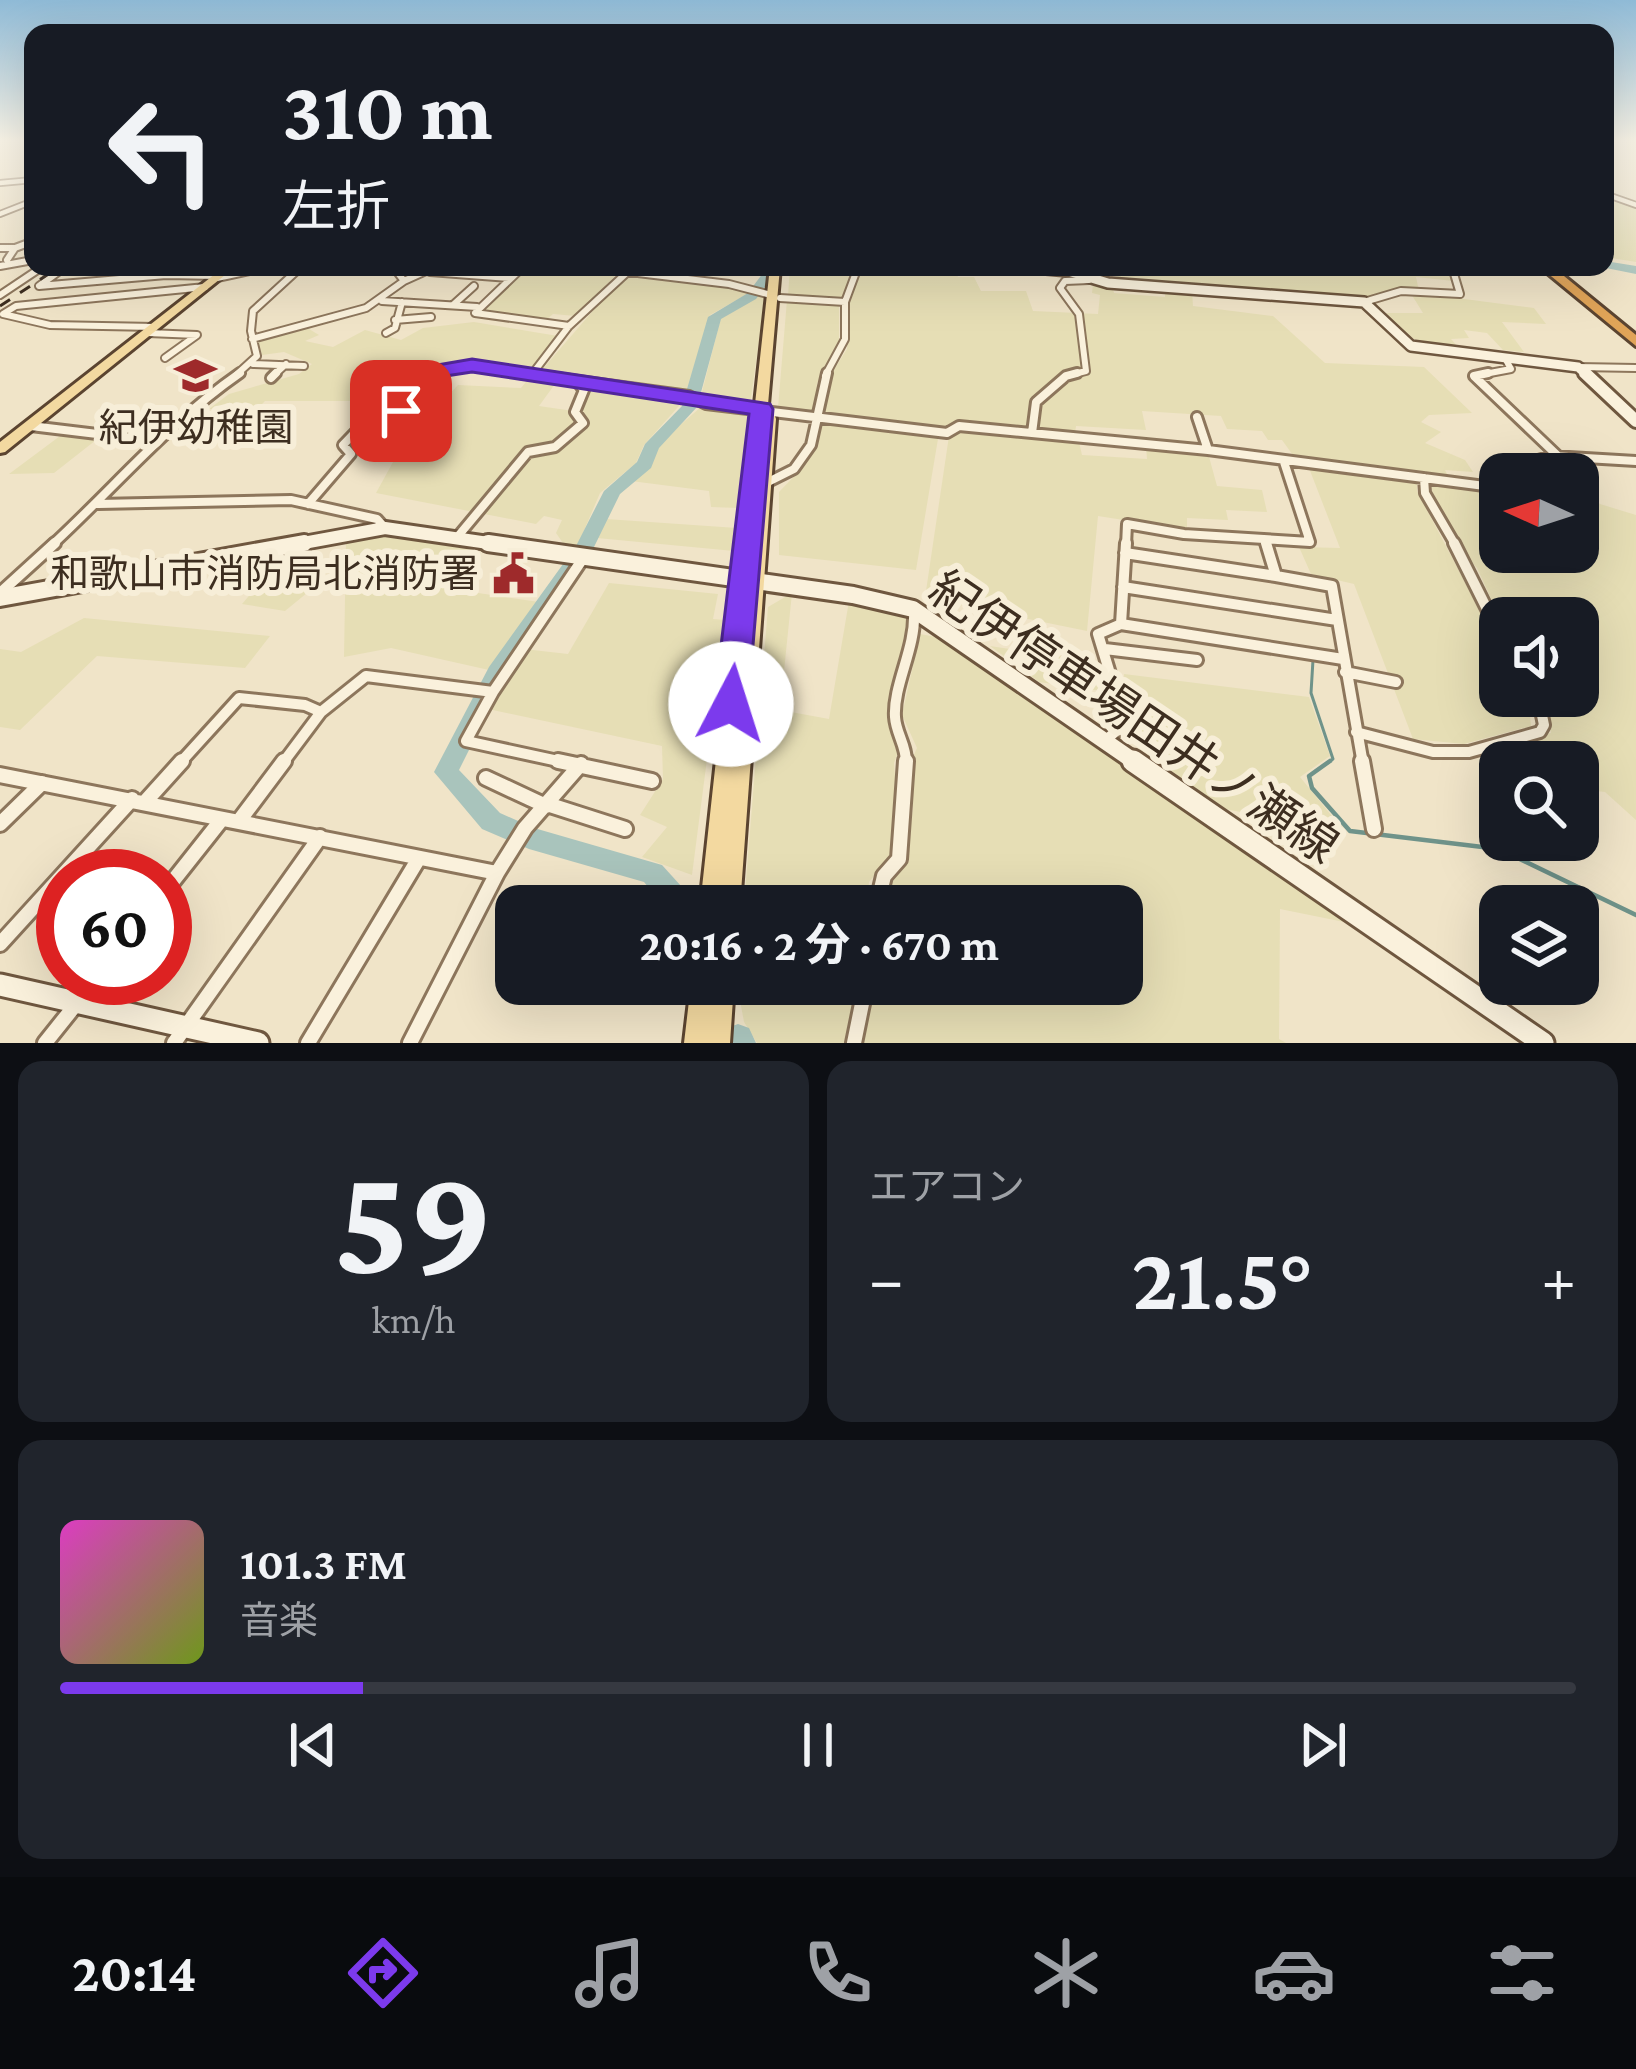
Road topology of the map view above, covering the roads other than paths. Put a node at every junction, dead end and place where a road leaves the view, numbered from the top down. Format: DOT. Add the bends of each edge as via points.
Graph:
graph roads {
  1 [pos="24,244"];
  2 [pos="0,248"];
  3 [pos="15,248"];
  4 [pos="4,262"];
  5 [pos="28,276"];
  6 [pos="52,276"];
  7 [pos="90,276"];
  8 [pos="154,276"];
  9 [pos="219,276"];
  10 [pos="291,276"];
  11 [pos="400,276"];
  12 [pos="416,276"];
  13 [pos="492,276"];
  14 [pos="512,276"];
  15 [pos="620,276"];
  16 [pos="652,276"];
  17 [pos="774,276"];
  18 [pos="855,276"];
  19 [pos="1075,276"];
  20 [pos="1455,276"];
  21 [pos="1557,276"];
  22 [pos="1566,276"];
  23 [pos="509,278"];
  24 [pos="47,279"];
  25 [pos="1089,280"];
  26 [pos="404,281"];
  27 [pos="474,286"];
  28 [pos="205,287"];
  29 [pos="765,294"];
  30 [pos="0,295"];
  31 [pos="382,301"];
  32 [pos="402,302"];
  33 [pos="845,302"];
  34 [pos="1364,302"];
  35 [pos="455,305"];
  36 [pos="477,307"];
  37 [pos="431,317"];
  38 [pos="395,320"];
  39 [pos="453,320"];
  40 [pos="569,326"];
  41 [pos="152,330"];
  42 [pos="386,333"];
  43 [pos="1636,338"];
  44 [pos="252,339"];
  45 [pos="165,358"];
  46 [pos="1506,361"];
  47 [pos="253,364"];
  48 [pos="286,364"];
  49 [pos="304,366"];
  50 [pos="1578,367"];
  51 [pos="1636,368"];
  52 [pos="532,373"];
  53 [pos="271,378"];
  54 [pos="579,384"];
  55 [pos="766,409"];
  56 [pos="820,415"];
  57 [pos="1197,417"];
  58 [pos="1636,421"];
  59 [pos="31,425"];
  60 [pos="1032,433"];
  61 [pos="155,441"];
  62 [pos="0,449"];
  63 [pos="1208,450"];
  64 [pos="1555,453"];
  65 [pos="1599,459"];
  66 [pos="1636,461"];
  67 [pos="1284,462"];
  68 [pos="1424,478"];
  69 [pos="766,483"];
  70 [pos="1479,485"];
  71 [pos="97,504"];
  72 [pos="308,504"];
  73 [pos="385,527"];
  74 [pos="459,535"];
  75 [pos="1265,541"];
  76 [pos="582,554"];
  77 [pos="1125,554"];
  78 [pos="1276,576"];
  79 [pos="751,580"];
  80 [pos="1123,587"];
  81 [pos="0,596"];
  82 [pos="1482,597"];
  83 [pos="914,609"];
  84 [pos="1337,620"];
  85 [pos="1121,624"];
  86 [pos="1105,649"];
  87 [pos="1197,660"];
  88 [pos="1344,666"];
  89 [pos="1396,682"];
  90 [pos="489,691"];
  91 [pos="321,712"];
  92 [pos="1542,717"];
  93 [pos="1356,732"];
  94 [pos="1107,739"];
  95 [pos="581,764"];
  96 [pos="0,775"];
  97 [pos="486,778"];
  98 [pos="652,781"];
  99 [pos="42,783"];
  100 [pos="139,800"];
  101 [pos="547,805"];
  102 [pos="222,819"];
  103 [pos="239,821"];
  104 [pos="0,824"];
  105 [pos="625,829"];
  106 [pos="1374,829"];
  107 [pos="320,837"];
  108 [pos="192,857"];
  109 [pos="418,858"];
  110 [pos="497,873"];
  111 [pos="714,885"];
  112 [pos="730,885"];
  113 [pos="882,885"];
  114 [pos="0,944"];
  115 [pos="0,985"];
  116 [pos="36,994"];
  117 [pos="75,1005"];
  118 [pos="79,1005"];
  119 [pos="701,1005"];
  120 [pos="720,1005"];
  121 [pos="862,1005"];
  122 [pos="180,1035"];
  123 [pos="45,1043"];
  124 [pos="258,1043"];
  125 [pos="308,1043"];
  126 [pos="410,1043"];
  127 [pos="697,1043"];
  128 [pos="717,1043"];
  129 [pos="854,1043"];
  130 [pos="1543,1043"];
  1 -- 3 [label="street"];
  2 -- 3 [label="street"];
  3 -- 4 [label="street"];
  5 -- 30 [label="street"];
  6 -- 24 [label="street"];
  7 -- 24 [label="street"];
  8 -- 24 [label="street" via="39,286"];
  9 -- 28 [label="main road"];
  10 -- 44 [label="street" via="253,311"];
  11 -- 26 [label="street"];
  12 -- 26 [label="street"];
  13 -- 23 [label="street"];
  14 -- 23 [label="street"];
  15 -- 40 [label="street"];
  16 -- 29 [label="street"];
  17 -- 29 [label="main road"];
  18 -- 33 [label="street"];
  19 -- 25 [label="main road"];
  20 -- 34 [label="street" via="1460,294 1401,291"];
  21 -- 43 [label="highway"];
  22 -- 43 [label="highway"];
  23 -- 36 [label="street"];
  25 -- 34 [label="main road"];
  25 -- 60 [label="street" via="1060,288 1079,314 1086,371 1066,376 1036,402"];
  26 -- 31 [label="street"];
  27 -- 35 [label="street"];
  28 -- 41 [label="main road"];
  28 -- 41 [label="street" via="16,306 3,314"];
  29 -- 33 [label="street"];
  29 -- 55 [label="main road"];
  31 -- 32 [label="street"];
  31 -- 44 [label="street"];
  32 -- 35 [label="street"];
  32 -- 38 [label="street"];
  33 -- 56 [label="street" via="844,339 821,384"];
  34 -- 46 [label="main road" via="1411,346"];
  35 -- 36 [label="street"];
  35 -- 39 [label="street"];
  36 -- 40 [label="street" via="478,314"];
  37 -- 38 [label="street"];
  38 -- 42 [label="street"];
  40 -- 52 [label="street"];
  41 -- 45 [label="street" via="196,334"];
  41 -- 59 [label="main road"];
  44 -- 47 [label="street"];
  46 -- 50 [label="main road"];
  46 -- 64 [label="street" via="1511,369 1474,376"];
  47 -- 48 [label="street"];
  47 -- 61 [label="street"];
  48 -- 49 [label="street"];
  48 -- 53 [label="street"];
  50 -- 51 [label="street"];
  50 -- 58 [label="main road"];
  52 -- 54 [label="street"];
  52 -- 72 [label="street" via="439,371 405,409 365,421 343,445 351,454"];
  54 -- 55 [label="street"];
  54 -- 74 [label="street" via="575,412 583,423 555,447 528,452"];
  55 -- 56 [label="street"];
  55 -- 69 [label="main road"];
  55 -- 79 [label="main road"];
  56 -- 60 [label="street" via="947,433 959,426"];
  56 -- 69 [label="street" via="802,460"];
  57 -- 63 [label="street"];
  59 -- 61 [label="street"];
  59 -- 62 [label="main road"];
  60 -- 63 [label="street"];
  61 -- 71 [label="street"];
  63 -- 67 [label="street"];
  65 -- 66 [label="street"];
  67 -- 68 [label="street"];
  67 -- 75 [label="street" via="1310,542"];
  68 -- 70 [label="street"];
  68 -- 82 [label="street" via="1425,494"];
  69 -- 79 [label="main road"];
  71 -- 72 [label="street"];
  71 -- 81 [label="street"];
  72 -- 73 [label="street" via="377,518"];
  73 -- 74 [label="main road, 紀伊停車場田井ノ瀬線"];
  73 -- 81 [label="main road, 紀伊停車場田井ノ瀬線"];
  74 -- 76 [label="main road, 紀伊停車場田井ノ瀬線"];
  75 -- 77 [label="street" via="1127,524"];
  75 -- 78 [label="street"];
  76 -- 79 [label="main road, 紀伊停車場田井ノ瀬線"];
  76 -- 90 [label="street"];
  77 -- 78 [label="street"];
  77 -- 80 [label="street"];
  78 -- 84 [label="street" via="1332,586"];
  79 -- 83 [label="main road, 紀伊停車場田井ノ瀬線"];
  79 -- 111 [label="main road"];
  79 -- 112 [label="main road"];
  80 -- 84 [label="street"];
  80 -- 85 [label="street"];
  83 -- 94 [label="main road, 紀伊停車場田井ノ瀬線"];
  83 -- 113 [label="street" via="895,717 907,749 899,859"];
  84 -- 88 [label="street"];
  85 -- 86 [label="street" via="1098,634"];
  85 -- 88 [label="street"];
  86 -- 87 [label="street"];
  86 -- 94 [label="street" via="1123,716"];
  88 -- 89 [label="street"];
  88 -- 93 [label="street"];
  90 -- 91 [label="street" via="374,674 351,683"];
  90 -- 95 [label="street" via="466,741"];
  91 -- 100 [label="street" via="239,698"];
  91 -- 103 [label="street"];
  92 -- 93 [label="street" via="1540,732 1469,752 1433,752"];
  93 -- 106 [label="street"];
  94 -- 130 [label="main road, 紀伊停車場田井ノ瀬線"];
  95 -- 98 [label="street"];
  95 -- 101 [label="street"];
  96 -- 99 [label="street"];
  97 -- 101 [label="street"];
  99 -- 100 [label="street"];
  99 -- 104 [label="street"];
  100 -- 102 [label="street"];
  100 -- 114 [label="street"];
  101 -- 105 [label="street"];
  101 -- 110 [label="street"];
  102 -- 103 [label="street"];
  102 -- 108 [label="street"];
  103 -- 107 [label="street"];
  107 -- 109 [label="street"];
  107 -- 122 [label="street"];
  109 -- 110 [label="street"];
  109 -- 125 [label="street"];
  110 -- 126 [label="street"];
  115 -- 116 [label="main road"];
  117 -- 123 [label="street"];
  118 -- 122 [label="main road"];
  119 -- 127 [label="main road"];
  120 -- 128 [label="main road"];
  121 -- 129 [label="street"];
  122 -- 124 [label="main road"];
}
